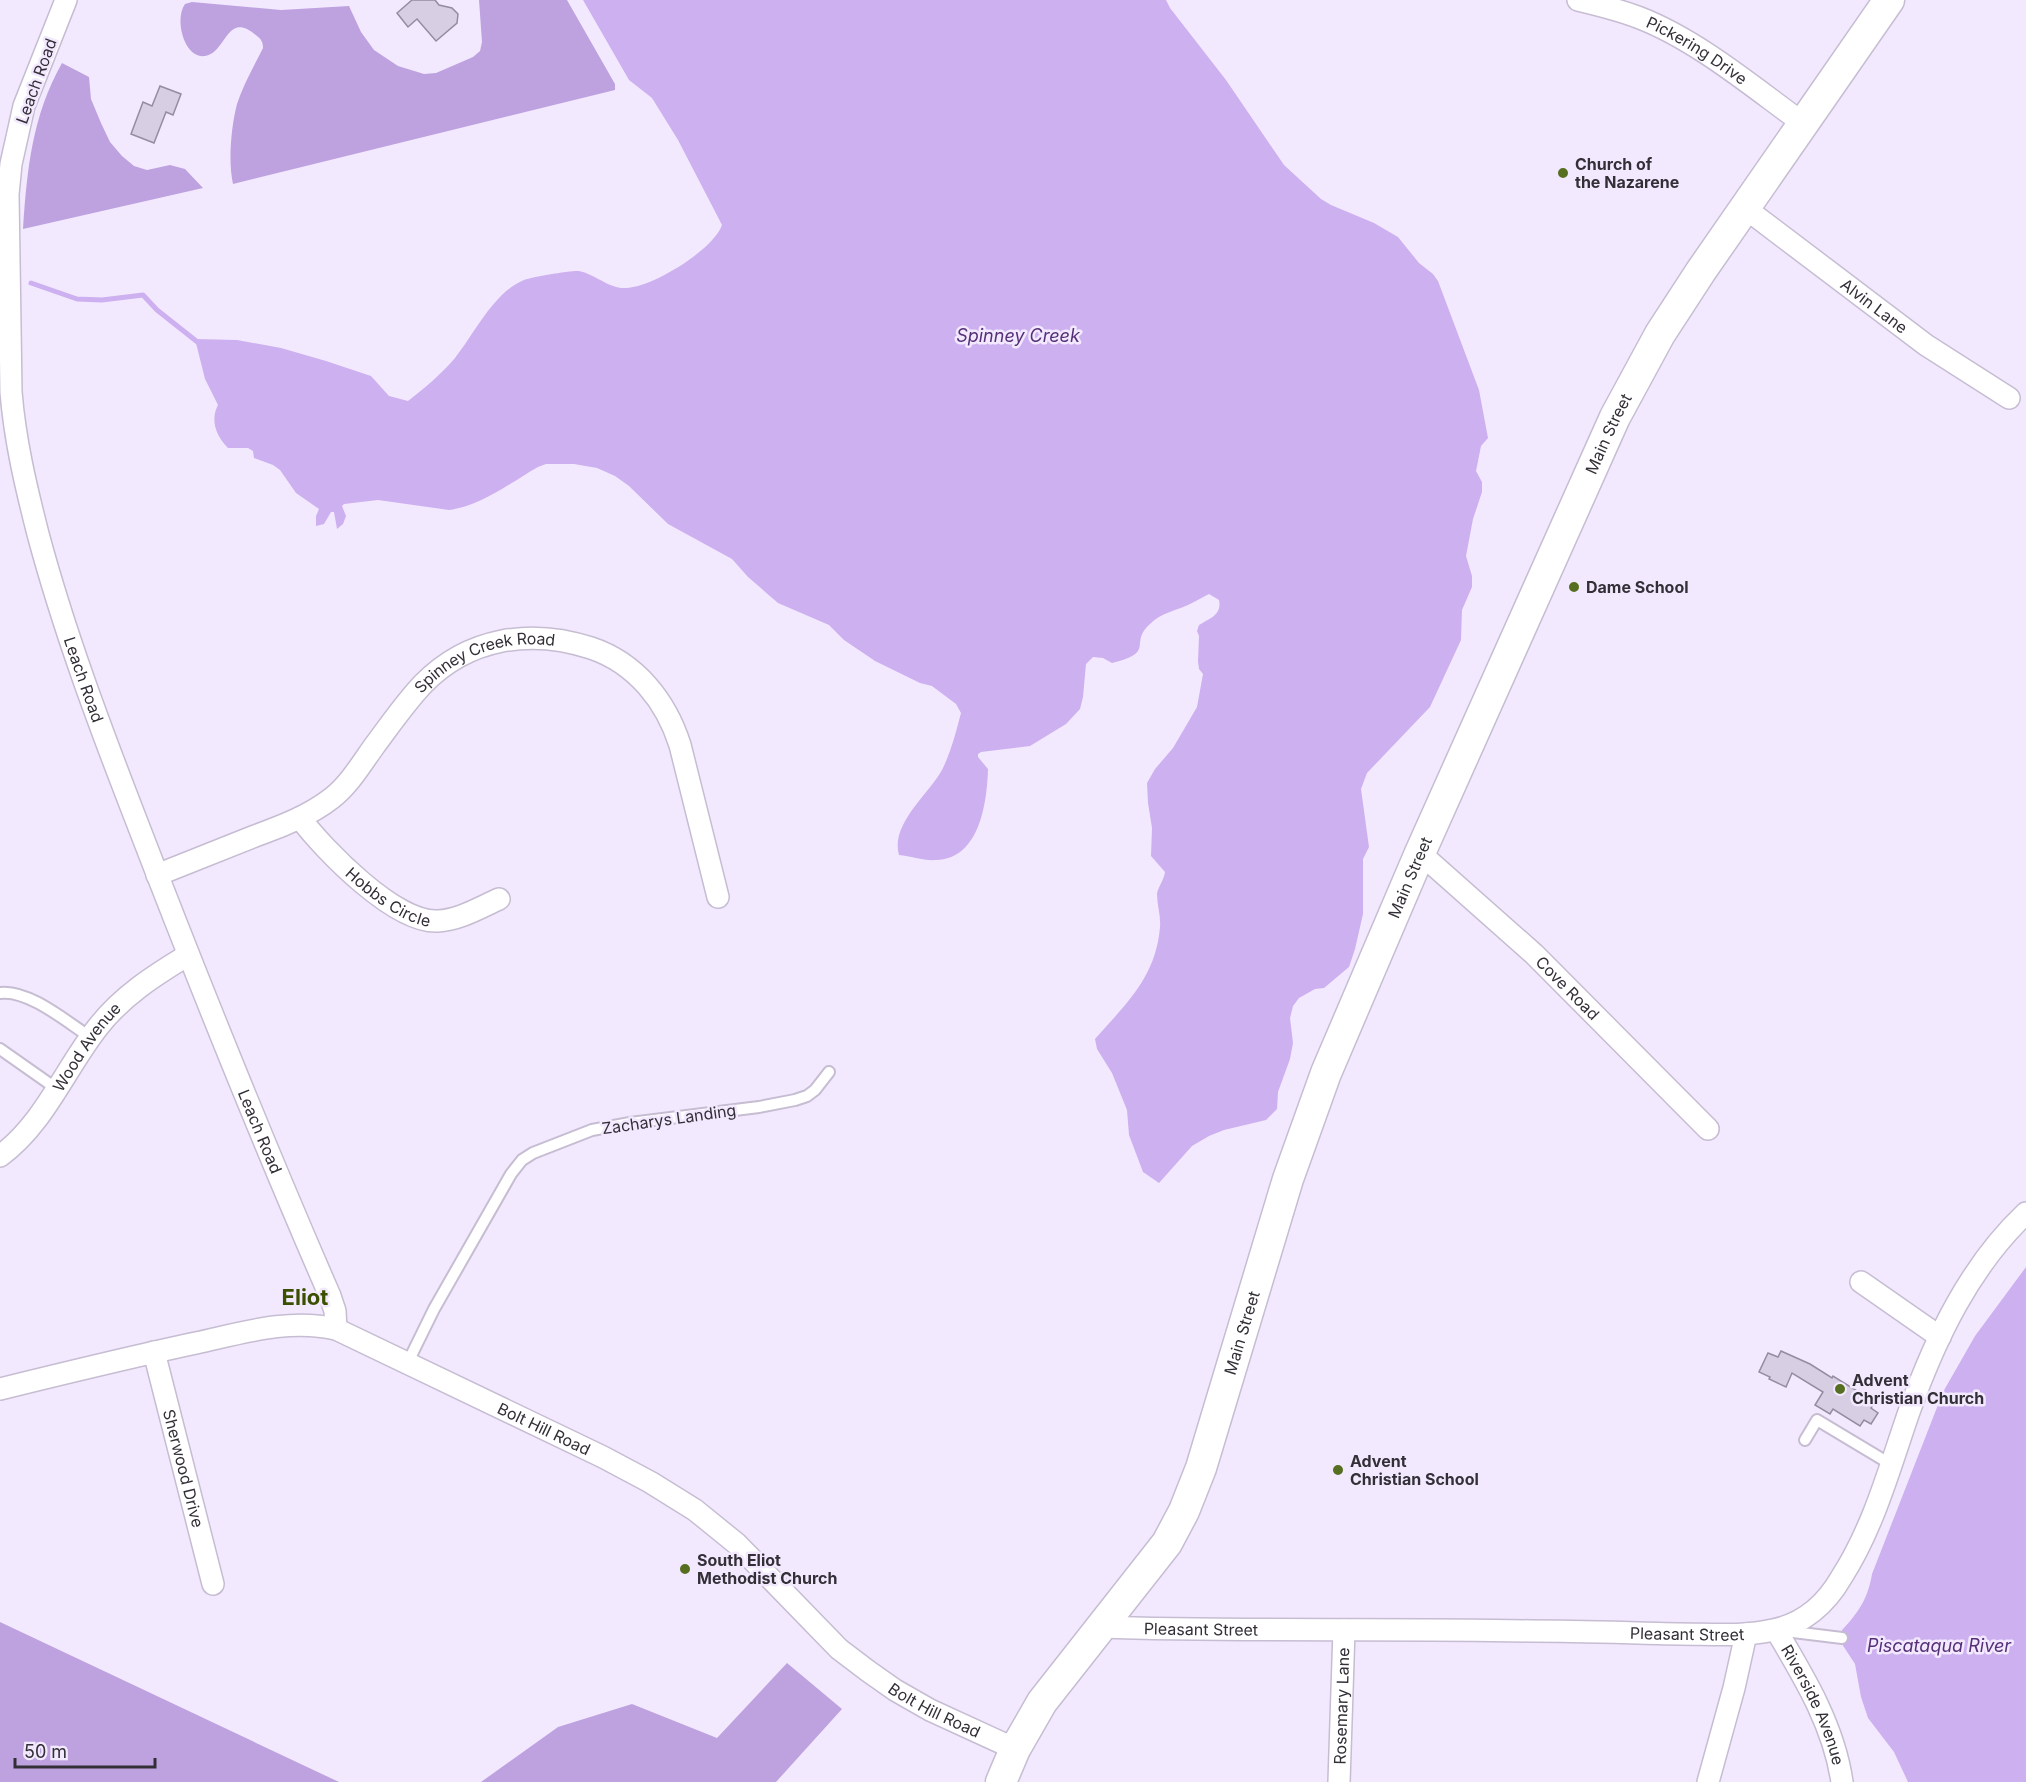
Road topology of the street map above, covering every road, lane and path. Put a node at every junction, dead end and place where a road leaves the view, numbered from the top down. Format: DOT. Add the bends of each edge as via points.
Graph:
graph roads {
  1 [pos="66,0"];
  2 [pos="1578,0"];
  3 [pos="1889,0"];
  4 [pos="1804,124"];
  5 [pos="1745,208"];
  6 [pos="2009,398"];
  7 [pos="300,818"];
  8 [pos="1420,853"];
  9 [pos="157,875"];
  10 [pos="718,897"];
  11 [pos="499,899"];
  12 [pos="188,955"];
  13 [pos="0,993"];
  14 [pos="90,1037"];
  15 [pos="0,1049"];
  16 [pos="829,1072"];
  17 [pos="57,1089"];
  18 [pos="1708,1129"];
  19 [pos="0,1156"];
  20 [pos="2026,1213"];
  21 [pos="1861,1282"];
  22 [pos="336,1329"];
  23 [pos="1940,1337"];
  24 [pos="154,1352"];
  25 [pos="407,1364"];
  26 [pos="0,1389"];
  27 [pos="1805,1440"];
  28 [pos="1892,1465"];
  29 [pos="213,1584"];
  30 [pos="1101,1627"];
  31 [pos="1344,1630"];
  32 [pos="1776,1630"];
  33 [pos="1746,1634"];
  34 [pos="1842,1638"];
  35 [pos="1015,1749"];
  36 [pos="1001,1782"];
  37 [pos="1339,1782"];
  38 [pos="1708,1782"];
  39 [pos="1842,1782"];
  1 -- 9 [label="street, Leach Road" via="24,106 11,164 7,233 13,422 27,493 66,630"];
  2 -- 4 [label="street, Pickering Drive" via="1640,18 1665,30"];
  3 -- 4 [label="main road, Main Street"];
  4 -- 5 [label="main road, Main Street"];
  5 -- 6 [label="street, Alvin Lane" via="1926,345"];
  5 -- 8 [label="main road, Main Street" via="1660,334 1615,417"];
  7 -- 9 [label="street, Spinney Creek Road"];
  7 -- 10 [label="street, Spinney Creek Road" via="343,788 414,694 445,665 467,652 508,639 543,638 603,652 620,662 660,700 680,745"];
  7 -- 11 [label="street, Hobbs Circle" via="333,858 390,903 414,916 429,921 452,919"];
  8 -- 18 [label="street, Cove Road" via="1534,954"];
  8 -- 30 [label="main road, Main Street" via="1308,1120 1193,1490 1167,1543"];
  9 -- 12 [label="street, Leach Road"];
  12 -- 14 [label="street, Wood Avenue" via="123,1000"];
  12 -- 22 [label="street, Leach Road" via="330,1296"];
  13 -- 14 [label="lane" via="18,994 35,1002"];
  14 -- 17 [label="street, Wood Avenue"];
  15 -- 17 [label="lane"];
  16 -- 25 [label="lane, Zacharys Landing" via="815,1090 795,1100 602,1128 561,1141 522,1160 434,1309"];
  17 -- 19 [label="street, Wood Avenue" via="20,1139"];
  20 -- 23 [label="street, Pleasant Street" via="1972,1280"];
  21 -- 23 [label="street"];
  22 -- 24 [label="street, Bolt Hill Road" via="284,1326"];
  22 -- 25 [label="street, Bolt Hill Road"];
  23 -- 28 [label="street, Pleasant Street"];
  24 -- 26 [label="street, Bolt Hill Road"];
  24 -- 29 [label="street, Sherwood Drive"];
  25 -- 35 [label="street, Bolt Hill Road" via="603,1458 695,1510 737,1544 839,1648 868,1671 930,1710"];
  27 -- 28 [label="lane" via="1817,1420"];
  28 -- 32 [label="street, Pleasant Street" via="1858,1547 1832,1593 1811,1613"];
  30 -- 31 [label="street, Pleasant Street"];
  30 -- 35 [label="main road, Main Street" via="1042,1702"];
  31 -- 33 [label="street, Pleasant Street"];
  31 -- 37 [label="street, Rosemary Lane"];
  32 -- 33 [label="street, Pleasant Street"];
  32 -- 34 [label="lane"];
  32 -- 39 [label="street, Riverside Avenue" via="1818,1706 1836,1751"];
  33 -- 38 [label="street"];
  35 -- 36 [label="main road, Main Street"];
}
